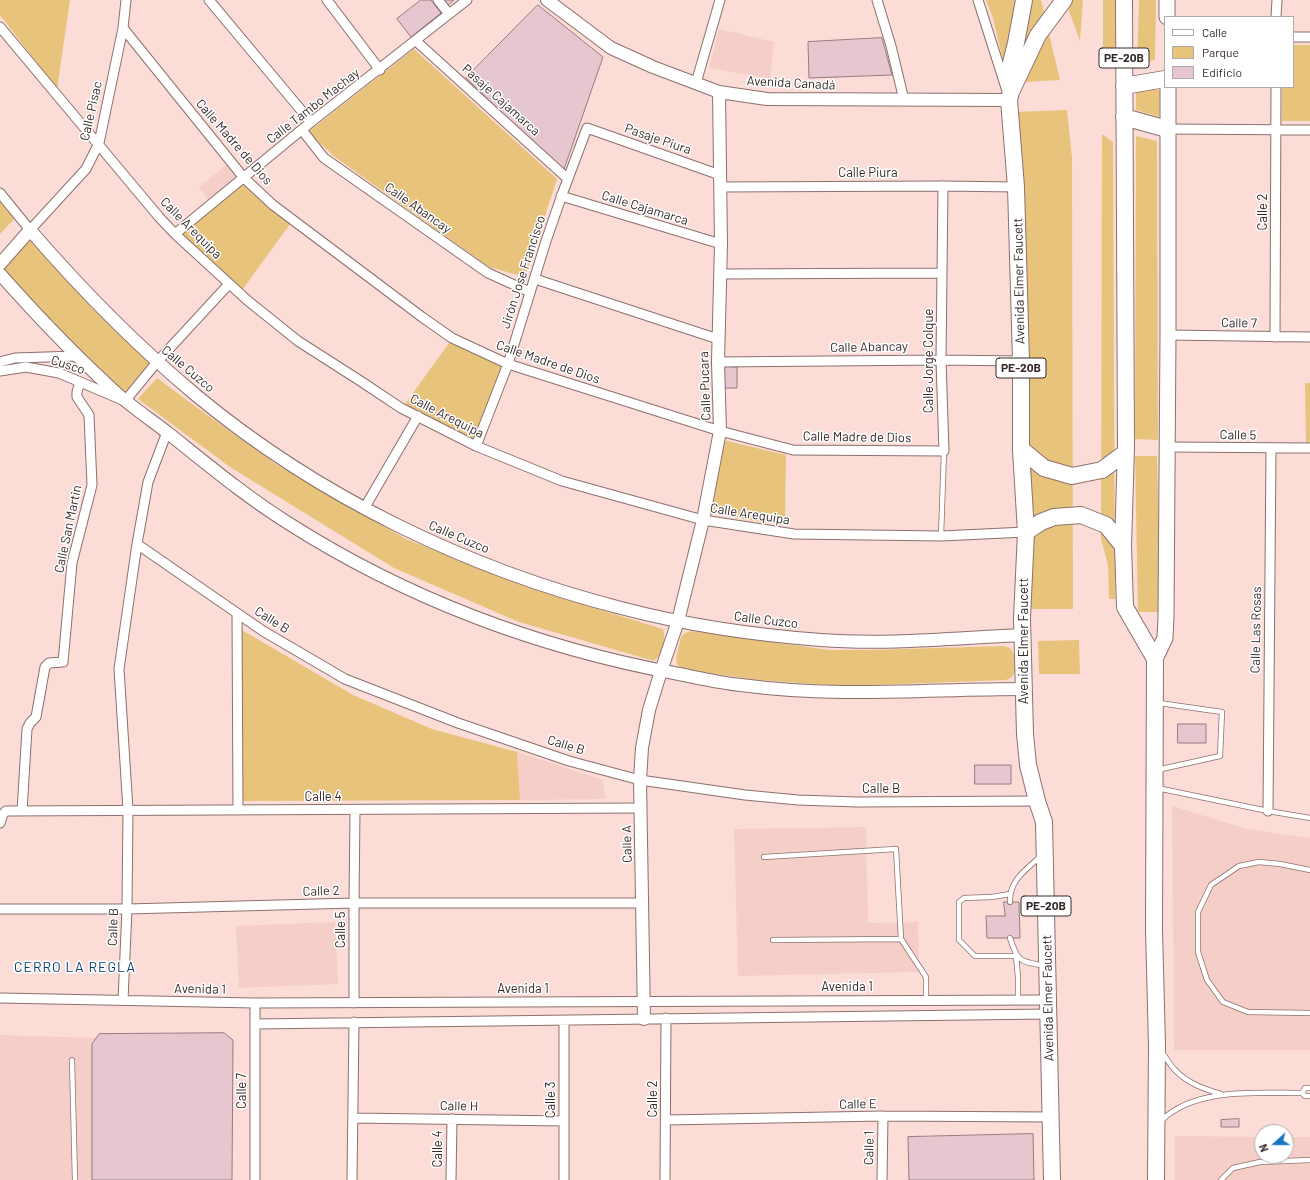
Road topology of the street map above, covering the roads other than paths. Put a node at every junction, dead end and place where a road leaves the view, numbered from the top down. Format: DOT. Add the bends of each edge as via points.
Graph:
graph roads {
  1 [pos="126,0"];
  2 [pos="209,0"];
  3 [pos="327,0"];
  4 [pos="438,0"];
  5 [pos="467,0"];
  6 [pos="547,0"];
  7 [pos="720,0"];
  8 [pos="877,0"];
  9 [pos="978,0"];
  10 [pos="1024,0"];
  11 [pos="1064,0"];
  12 [pos="1124,0"];
  13 [pos="1167,0"];
  14 [pos="1276,0"];
  15 [pos="449,14"];
  16 [pos="1167,16"];
  17 [pos="1276,16"];
  18 [pos="0,26"];
  19 [pos="123,28"];
  20 [pos="1294,37"];
  21 [pos="1310,37"];
  22 [pos="416,41"];
  23 [pos="380,70"];
  24 [pos="1164,79"];
  25 [pos="696,83"];
  26 [pos="1124,86"];
  27 [pos="1168,88"];
  28 [pos="1276,88"];
  29 [pos="719,92"];
  30 [pos="1010,96"];
  31 [pos="904,100"];
  32 [pos="1124,117"];
  33 [pos="311,122"];
  34 [pos="587,128"];
  35 [pos="1167,129"];
  36 [pos="302,130"];
  37 [pos="1276,130"];
  38 [pos="1310,130"];
  39 [pos="99,144"];
  40 [pos="244,178"];
  41 [pos="568,179"];
  42 [pos="720,181"];
  43 [pos="944,186"];
  44 [pos="1016,187"];
  45 [pos="0,193"];
  46 [pos="561,196"];
  47 [pos="30,230"];
  48 [pos="175,234"];
  49 [pos="721,244"];
  50 [pos="0,264"];
  51 [pos="942,273"];
  52 [pos="0,274"];
  53 [pos="720,274"];
  54 [pos="535,279"];
  55 [pos="229,284"];
  56 [pos="530,292"];
  57 [pos="1168,335"];
  58 [pos="1275,337"];
  59 [pos="1310,337"];
  60 [pos="718,339"];
  61 [pos="77,356"];
  62 [pos="941,360"];
  63 [pos="1021,361"];
  64 [pos="0,362"];
  65 [pos="157,362"];
  66 [pos="718,362"];
  67 [pos="508,364"];
  68 [pos="0,371"];
  69 [pos="80,382"];
  70 [pos="125,401"];
  71 [pos="418,416"];
  72 [pos="720,431"];
  73 [pos="167,432"];
  74 [pos="476,446"];
  75 [pos="1167,447"];
  76 [pos="1271,448"];
  77 [pos="1310,448"];
  78 [pos="1021,449"];
  79 [pos="944,451"];
  80 [pos="1126,453"];
  81 [pos="365,507"];
  82 [pos="703,520"];
  83 [pos="1026,532"];
  84 [pos="941,536"];
  85 [pos="137,544"];
  86 [pos="1123,546"];
  87 [pos="237,613"];
  88 [pos="678,621"];
  89 [pos="1023,635"];
  90 [pos="1155,659"];
  91 [pos="661,671"];
  92 [pos="1024,689"];
  93 [pos="1155,702"];
  94 [pos="1156,770"];
  95 [pos="640,780"];
  96 [pos="1156,787"];
  97 [pos="1037,801"];
  98 [pos="640,808"];
  99 [pos="128,810"];
  100 [pos="238,810"];
  101 [pos="356,810"];
  102 [pos="22,811"];
  103 [pos="1268,811"];
  104 [pos="1310,818"];
  105 [pos="0,823"];
  106 [pos="1045,852"];
  107 [pos="764,857"];
  108 [pos="1310,870"];
  109 [pos="1010,894"];
  110 [pos="1010,902"];
  111 [pos="354,903"];
  112 [pos="642,903"];
  113 [pos="0,909"];
  114 [pos="127,909"];
  115 [pos="1010,938"];
  116 [pos="902,939"];
  117 [pos="773,940"];
  118 [pos="1016,956"];
  119 [pos="1047,967"];
  120 [pos="0,998"];
  121 [pos="123,1000"];
  122 [pos="926,1000"];
  123 [pos="1018,1000"];
  124 [pos="644,1001"];
  125 [pos="255,1003"];
  126 [pos="354,1003"];
  127 [pos="1048,1007"];
  128 [pos="1310,1013"];
  129 [pos="666,1018"];
  130 [pos="644,1019"];
  131 [pos="564,1021"];
  132 [pos="354,1022"];
  133 [pos="255,1024"];
  134 [pos="1157,1046"];
  135 [pos="72,1060"];
  136 [pos="1310,1088"];
  137 [pos="1302,1093"];
  138 [pos="1221,1094"];
  139 [pos="1310,1096"];
  140 [pos="882,1116"];
  141 [pos="1051,1117"];
  142 [pos="353,1118"];
  143 [pos="452,1119"];
  144 [pos="666,1120"];
  145 [pos="564,1121"];
  146 [pos="1156,1126"];
  147 [pos="1310,1160"];
  148 [pos="75,1180"];
  149 [pos="255,1180"];
  150 [pos="352,1180"];
  151 [pos="451,1180"];
  152 [pos="564,1180"];
  153 [pos="665,1180"];
  154 [pos="882,1180"];
  155 [pos="1052,1180"];
  156 [pos="1156,1180"];
  157 [pos="1221,1180"];
  1 -- 19 [label="street, Calle Pisac"];
  2 -- 33 [label="street"];
  3 -- 23 [label="street"];
  4 -- 15 [label="street"];
  5 -- 15 [label="street, Calle Tambo Machay"];
  6 -- 25 [label="street, Avenida Canadá" via="611,48"];
  7 -- 25 [label="street"];
  8 -- 31 [label="street"];
  9 -- 30 [label="street, Avenida Elmer Faucett"];
  10 -- 30 [label="highway" via="1010,63"];
  11 -- 30 [label="highway, Avenida Elmer Faucett / PE-20B" via="1038,35"];
  12 -- 26 [label="highway, PE-20B"];
  13 -- 16 [label="main road"];
  14 -- 17 [label="street"];
  15 -- 22 [label="street, Calle Tambo Machay"];
  18 -- 39 [label="street, Calle Arequipa"];
  19 -- 39 [label="street, Calle Pisac"];
  19 -- 40 [label="street, Calle Madre de Dios"];
  20 -- 21 [label="street"];
  22 -- 23 [label="street, Calle Tambo Machay"];
  22 -- 41 [label="street, Pasaje Cajamarca"];
  23 -- 33 [label="street, Calle Tambo Machay"];
  24 -- 26 [label="highway"];
  25 -- 29 [label="street, Avenida Canadá"];
  26 -- 32 [label="highway, PE-20B"];
  27 -- 35 [label="main road"];
  28 -- 37 [label="street, Calle 2"];
  29 -- 31 [label="street, Avenida Canadá" via="767,99"];
  29 -- 42 [label="street, Calle Pucara"];
  30 -- 31 [label="street, Avenida Canadá"];
  30 -- 44 [label="highway, Avenida Elmer Faucett / PE-20B"];
  32 -- 35 [label="highway"];
  32 -- 80 [label="highway, PE-20B"];
  33 -- 36 [label="street, Calle Tambo Machay"];
  34 -- 41 [label="street, Jirón Jose Francisco"];
  34 -- 42 [label="street, Pasaje Piura"];
  35 -- 37 [label="street"];
  35 -- 57 [label="main road"];
  36 -- 40 [label="street, Calle Tambo Machay"];
  36 -- 56 [label="street, Calle Abancay" via="324,158 488,273"];
  37 -- 38 [label="street"];
  37 -- 58 [label="street, Calle 2"];
  39 -- 47 [label="street, Calle Pisac" via="86,169"];
  39 -- 48 [label="street, Calle Arequipa"];
  40 -- 48 [label="street, Calle Tambo Machay"];
  40 -- 67 [label="street, Calle Madre de Dios" via="273,205 422,317 452,338"];
  41 -- 46 [label="street, Jirón Jose Francisco"];
  42 -- 43 [label="street, Calle Piura"];
  42 -- 49 [label="street, Calle Pucara"];
  43 -- 44 [label="street, Calle Piura"];
  43 -- 51 [label="street, Calle Jorge Colque"];
  44 -- 63 [label="highway, Avenida Elmer Faucett / PE-20B"];
  45 -- 47 [label="street, Calle Cuzco"];
  46 -- 49 [label="street, Calle Cajamarca"];
  46 -- 54 [label="street, Jirón Jose Francisco"];
  47 -- 50 [label="street"];
  47 -- 65 [label="street, Calle Cuzco" via="101,308"];
  48 -- 55 [label="street, Calle Arequipa"];
  49 -- 53 [label="street, Calle Pucara"];
  51 -- 53 [label="street"];
  51 -- 62 [label="street, Calle Jorge Colque"];
  52 -- 61 [label="street"];
  53 -- 60 [label="street, Calle Pucara"];
  54 -- 56 [label="street, Jirón Jose Francisco"];
  54 -- 60 [label="street"];
  55 -- 65 [label="street"];
  55 -- 71 [label="street, Calle Arequipa" via="298,341"];
  56 -- 67 [label="street, Jirón Jose Francisco"];
  57 -- 58 [label="street, Calle 7"];
  57 -- 75 [label="main road"];
  58 -- 59 [label="street, Calle 7"];
  60 -- 66 [label="street, Calle Pucara"];
  61 -- 64 [label="street" via="15,358"];
  61 -- 70 [label="street"];
  62 -- 63 [label="street, Calle Abancay"];
  62 -- 66 [label="street, Calle Abancay"];
  62 -- 79 [label="street, Calle Jorge Colque"];
  63 -- 78 [label="highway, Avenida Elmer Faucett / PE-20B"];
  65 -- 70 [label="street"];
  65 -- 81 [label="street, Calle Cuzco" via="240,429"];
  66 -- 72 [label="street, Calle Pucara"];
  67 -- 72 [label="street, Calle Madre de Dios"];
  67 -- 74 [label="street, Jirón Jose Francisco"];
  68 -- 69 [label="street, Cusco" via="26,367 59,372"];
  69 -- 70 [label="street, Cusco"];
  69 -- 102 [label="street, Calle San Martin" via="77,397 89,415 92,485 72,563 63,662 45,667 36,718 27,729"];
  70 -- 73 [label="street"];
  71 -- 74 [label="street, Calle Arequipa"];
  71 -- 81 [label="street"];
  72 -- 79 [label="street, Calle Madre de Dios" via="793,450"];
  72 -- 82 [label="street, Calle Pucara"];
  73 -- 85 [label="street, Calle B" via="148,482"];
  73 -- 91 [label="street" via="225,479 285,521 342,556 408,590 518,634 588,655"];
  74 -- 82 [label="street, Calle Arequipa" via="562,481"];
  75 -- 76 [label="street, Calle 5"];
  75 -- 90 [label="main road" via="1166,638"];
  76 -- 77 [label="street, Calle 5"];
  76 -- 103 [label="street, Calle Las Rosas"];
  78 -- 80 [label="highway" via="1044,468 1072,476 1102,470"];
  78 -- 83 [label="highway, Avenida Elmer Faucett / PE-20B"];
  79 -- 84 [label="lane, Calle Jorge Colque"];
  80 -- 86 [label="highway, PE-20B"];
  81 -- 88 [label="street, Calle Cuzco" via="422,536 517,576 567,593"];
  82 -- 84 [label="street, Calle Arequipa" via="794,534"];
  82 -- 88 [label="street, Calle Pucara"];
  83 -- 84 [label="street, Calle Arequipa"];
  83 -- 86 [label="highway" via="1054,517 1081,515 1106,526"];
  83 -- 89 [label="highway, Avenida Elmer Faucett / PE-20B"];
  85 -- 87 [label="street, Calle B"];
  85 -- 99 [label="street, Calle B" via="118,669"];
  86 -- 90 [label="highway, PE-20B" via="1126,607"];
  87 -- 95 [label="street, Calle B" via="265,633 345,679 458,723 569,761"];
  87 -- 100 [label="street"];
  88 -- 89 [label="street, Calle Cuzco" via="750,633 823,640 885,642"];
  88 -- 91 [label="street, Calle Pucara"];
  89 -- 92 [label="highway, Avenida Elmer Faucett / PE-20B"];
  90 -- 93 [label="highway, PE-20B"];
  91 -- 92 [label="street" via="740,685 819,692"];
  91 -- 95 [label="street, Calle A" via="649,710 642,748"];
  92 -- 97 [label="highway, Avenida Elmer Faucett / PE-20B" via="1028,766"];
  93 -- 94 [label="highway, PE-20B"];
  93 -- 94 [label="lane" via="1222,712 1220,756"];
  94 -- 96 [label="highway, PE-20B"];
  95 -- 97 [label="street, Calle B" via="798,800"];
  95 -- 98 [label="street, Calle A"];
  96 -- 103 [label="lane"];
  96 -- 134 [label="highway, PE-20B" via="1154,929"];
  97 -- 106 [label="highway, Avenida Elmer Faucett / PE-20B" via="1044,822"];
  98 -- 101 [label="street, Calle 4"];
  98 -- 112 [label="street, Calle A"];
  99 -- 100 [label="street, Calle 4"];
  99 -- 102 [label="street, Calle 4"];
  99 -- 114 [label="street, Calle B"];
  100 -- 101 [label="street, Calle 4"];
  101 -- 111 [label="street, Calle 5"];
  102 -- 105 [label="street, Calle 4" via="6,811 2,814"];
  103 -- 104 [label="lane"];
  106 -- 109 [label="lane" via="1014,883"];
  106 -- 119 [label="highway, Avenida Elmer Faucett / PE-20B"];
  107 -- 116 [label="lane" via="896,849"];
  108 -- 128 [label="lane" via="1259,862 1239,866 1211,885 1198,912 1198,952 1207,980 1223,1002 1248,1012"];
  109 -- 110 [label="lane"];
  109 -- 118 [label="lane" via="961,899 959,940 975,956"];
  111 -- 112 [label="street, Calle 2"];
  111 -- 114 [label="street, Calle 2"];
  111 -- 126 [label="street, Calle 5"];
  112 -- 124 [label="street, Calle A"];
  113 -- 114 [label="street, Calle 2"];
  114 -- 121 [label="street, Calle B"];
  115 -- 118 [label="lane"];
  116 -- 117 [label="lane"];
  116 -- 122 [label="lane" via="926,977"];
  118 -- 119 [label="lane" via="1026,962"];
  118 -- 123 [label="lane"];
  119 -- 127 [label="highway, Avenida Elmer Faucett / PE-20B"];
  120 -- 121 [label="street, Avenida 1"];
  121 -- 125 [label="street, Avenida 1"];
  122 -- 123 [label="street, Avenida 1"];
  122 -- 124 [label="street, Avenida 1"];
  123 -- 127 [label="street, Avenida 1"];
  124 -- 126 [label="street, Avenida 1"];
  124 -- 130 [label="street, Calle A"];
  125 -- 126 [label="street, Avenida 1"];
  125 -- 133 [label="street, Calle 7"];
  127 -- 129 [label="street"];
  127 -- 141 [label="highway, Avenida Elmer Faucett / PE-20B"];
  129 -- 130 [label="street"];
  129 -- 144 [label="street, Calle 2"];
  130 -- 131 [label="street"];
  131 -- 132 [label="street"];
  131 -- 145 [label="street, Calle 3"];
  132 -- 133 [label="street"];
  132 -- 142 [label="street"];
  133 -- 149 [label="street, Calle 7"];
  134 -- 138 [label="lane" via="1176,1071 1185,1078"];
  134 -- 146 [label="highway, PE-20B"];
  135 -- 148 [label="lane"];
  136 -- 137 [label="lane" via="1305,1088"];
  137 -- 138 [label="lane"];
  137 -- 139 [label="lane"];
  138 -- 146 [label="lane" via="1176,1109"];
  140 -- 141 [label="street, Calle E"];
  140 -- 144 [label="street, Calle E"];
  140 -- 154 [label="street, Calle 1"];
  141 -- 155 [label="highway, Avenida Elmer Faucett / PE-20B"];
  142 -- 143 [label="street, Calle H"];
  142 -- 150 [label="street"];
  143 -- 145 [label="street, Calle H"];
  143 -- 151 [label="street, Calle 4"];
  144 -- 153 [label="street, Calle 2"];
  145 -- 152 [label="street, Calle 3"];
  146 -- 156 [label="highway, PE-20B"];
  147 -- 157 [label="lane" via="1260,1162 1233,1168"];
}
